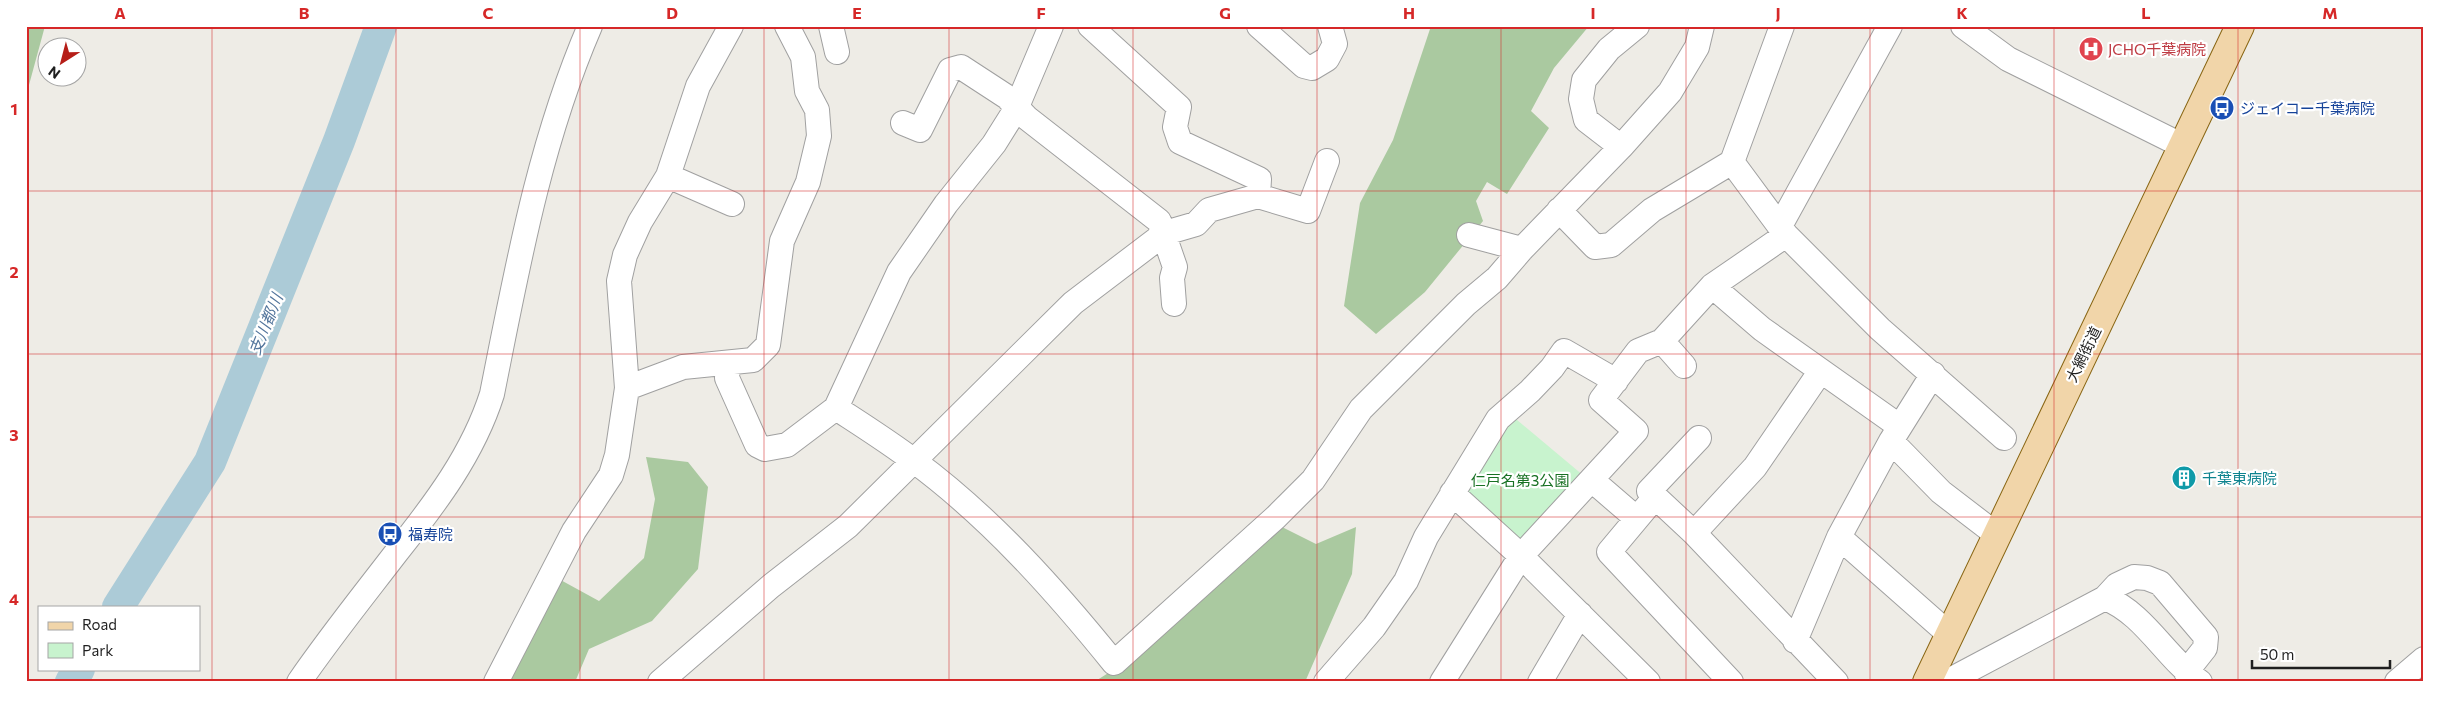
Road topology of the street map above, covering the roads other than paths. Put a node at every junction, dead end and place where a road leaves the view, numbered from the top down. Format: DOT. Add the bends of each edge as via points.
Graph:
graph roads {
  1 [pos="590,26"];
  2 [pos="731,26"];
  3 [pos="787,26"];
  4 [pos="832,26"];
  5 [pos="1051,26"];
  6 [pos="1090,26"];
  7 [pos="1259,26"];
  8 [pos="1330,26"];
  9 [pos="1637,26"];
  10 [pos="1702,26"];
  11 [pos="1782,26"];
  12 [pos="1890,26"];
  13 [pos="1963,26"];
  14 [pos="2240,26"];
  15 [pos="836,52"];
  16 [pos="1016,109"];
  17 [pos="903,123"];
  18 [pos="2183,146"];
  19 [pos="1622,147"];
  20 [pos="1327,161"];
  21 [pos="1732,162"];
  22 [pos="668,176"];
  23 [pos="1258,196"];
  24 [pos="732,204"];
  25 [pos="1559,210"];
  26 [pos="1783,231"];
  27 [pos="1165,233"];
  28 [pos="1469,235"];
  29 [pos="1522,249"];
  30 [pos="1712,286"];
  31 [pos="1174,304"];
  32 [pos="1662,341"];
  33 [pos="728,363"];
  34 [pos="1684,366"];
  35 [pos="1820,372"];
  36 [pos="1933,374"];
  37 [pos="1616,381"];
  38 [pos="627,388"];
  39 [pos="836,408"];
  40 [pos="1895,434"];
  41 [pos="1700,438"];
  42 [pos="2004,438"];
  43 [pos="916,462"];
  44 [pos="1593,481"];
  45 [pos="1452,493"];
  46 [pos="1655,497"];
  47 [pos="1636,518"];
  48 [pos="1694,533"];
  49 [pos="1997,535"];
  50 [pos="1839,537"];
  51 [pos="1521,556"];
  52 [pos="2104,598"];
  53 [pos="1580,614"];
  54 [pos="1950,635"];
  55 [pos="1795,641"];
  56 [pos="2424,659"];
  57 [pos="2193,677"];
  58 [pos="1827,679"];
  59 [pos="1332,680"];
  60 [pos="1645,680"];
  61 [pos="1928,680"];
  62 [pos="299,682"];
  63 [pos="496,682"];
  64 [pos="660,682"];
  65 [pos="1442,682"];
  66 [pos="1540,682"];
  67 [pos="1731,682"];
  68 [pos="2396,682"];
  1 -- 62 [label="street" via="555,117 536,183 492,394 483,422 470,449 427,514"];
  2 -- 22 [label="street" via="698,86"];
  3 -- 33 [label="street" via="804,56 807,91 823,112 819,136 808,182 782,241 768,345 753,360"];
  4 -- 15 [label="street"];
  5 -- 16 [label="street"];
  6 -- 23 [label="street" via="1179,107 1175,127 1180,142 1259,179"];
  7 -- 8 [label="street" via="1304,66 1312,68 1327,59 1335,44"];
  9 -- 19 [label="street" via="1609,49 1584,80 1581,99 1586,120"];
  10 -- 19 [label="street" via="1697,47 1670,92"];
  11 -- 21 [label="street"];
  12 -- 26 [label="street"];
  13 -- 18 [label="street" via="2008,59"];
  14 -- 18 [label="main road, 大網街道"];
  16 -- 17 [label="street" via="1007,97 961,67 950,70 920,130"];
  16 -- 27 [label="street" via="1159,221"];
  16 -- 39 [label="street" via="994,144 946,204 899,272"];
  18 -- 49 [label="main road, 大網街道"];
  19 -- 25 [label="street"];
  20 -- 23 [label="street" via="1308,211"];
  21 -- 25 [label="street" via="1652,210 1612,245 1595,247"];
  21 -- 26 [label="street"];
  22 -- 24 [label="street"];
  22 -- 38 [label="street" via="625,254 619,281"];
  23 -- 27 [label="street" via="1209,210 1196,224"];
  25 -- 29 [label="street"];
  26 -- 30 [label="street"];
  26 -- 36 [label="street" via="1880,329"];
  27 -- 31 [label="street" via="1175,267 1172,278"];
  27 -- 43 [label="street" via="1073,303"];
  28 -- 29 [label="street"];
  29 -- 43 [label="street" via="1497,278 1466,304 1361,408 1313,480 1114,663 1045,580"];
  30 -- 32 [label="street"];
  30 -- 35 [label="street"];
  32 -- 34 [label="street"];
  32 -- 37 [label="street" via="1638,350"];
  33 -- 38 [label="street" via="683,367"];
  33 -- 39 [label="street" via="727,378 757,445 765,449 787,444"];
  35 -- 40 [label="street"];
  35 -- 48 [label="street" via="1755,467"];
  36 -- 40 [label="street"];
  36 -- 42 [label="street"];
  37 -- 44 [label="street" via="1601,400 1636,431"];
  37 -- 45 [label="street" via="1564,351 1530,391 1498,419"];
  38 -- 63 [label="street" via="618,455 611,475 574,531"];
  39 -- 43 [label="street"];
  40 -- 49 [label="street" via="1941,492"];
  40 -- 50 [label="street"];
  41 -- 46 [label="street" via="1649,491"];
  43 -- 64 [label="street" via="848,526 771,586"];
  44 -- 47 [label="street"];
  44 -- 51 [label="street"];
  45 -- 51 [label="street"];
  45 -- 59 [label="street" via="1426,537 1406,581"];
  46 -- 47 [label="street"];
  46 -- 48 [label="street"];
  47 -- 67 [label="street" via="1609,552"];
  48 -- 55 [label="street"];
  49 -- 54 [label="main road, 大網街道"];
  50 -- 54 [label="street"];
  50 -- 55 [label="street"];
  51 -- 53 [label="street"];
  51 -- 65 [label="street"];
  52 -- 57 [label="street" via="2125,607"];
  52 -- 57 [label="street" via="2117,585 2134,577 2160,582 2206,637"];
  52 -- 61 [label="street" via="1950,680"];
  53 -- 60 [label="street"];
  53 -- 66 [label="street"];
  54 -- 61 [label="main road, 大網街道"];
  55 -- 58 [label="street"];
  56 -- 68 [label="street"];
}
